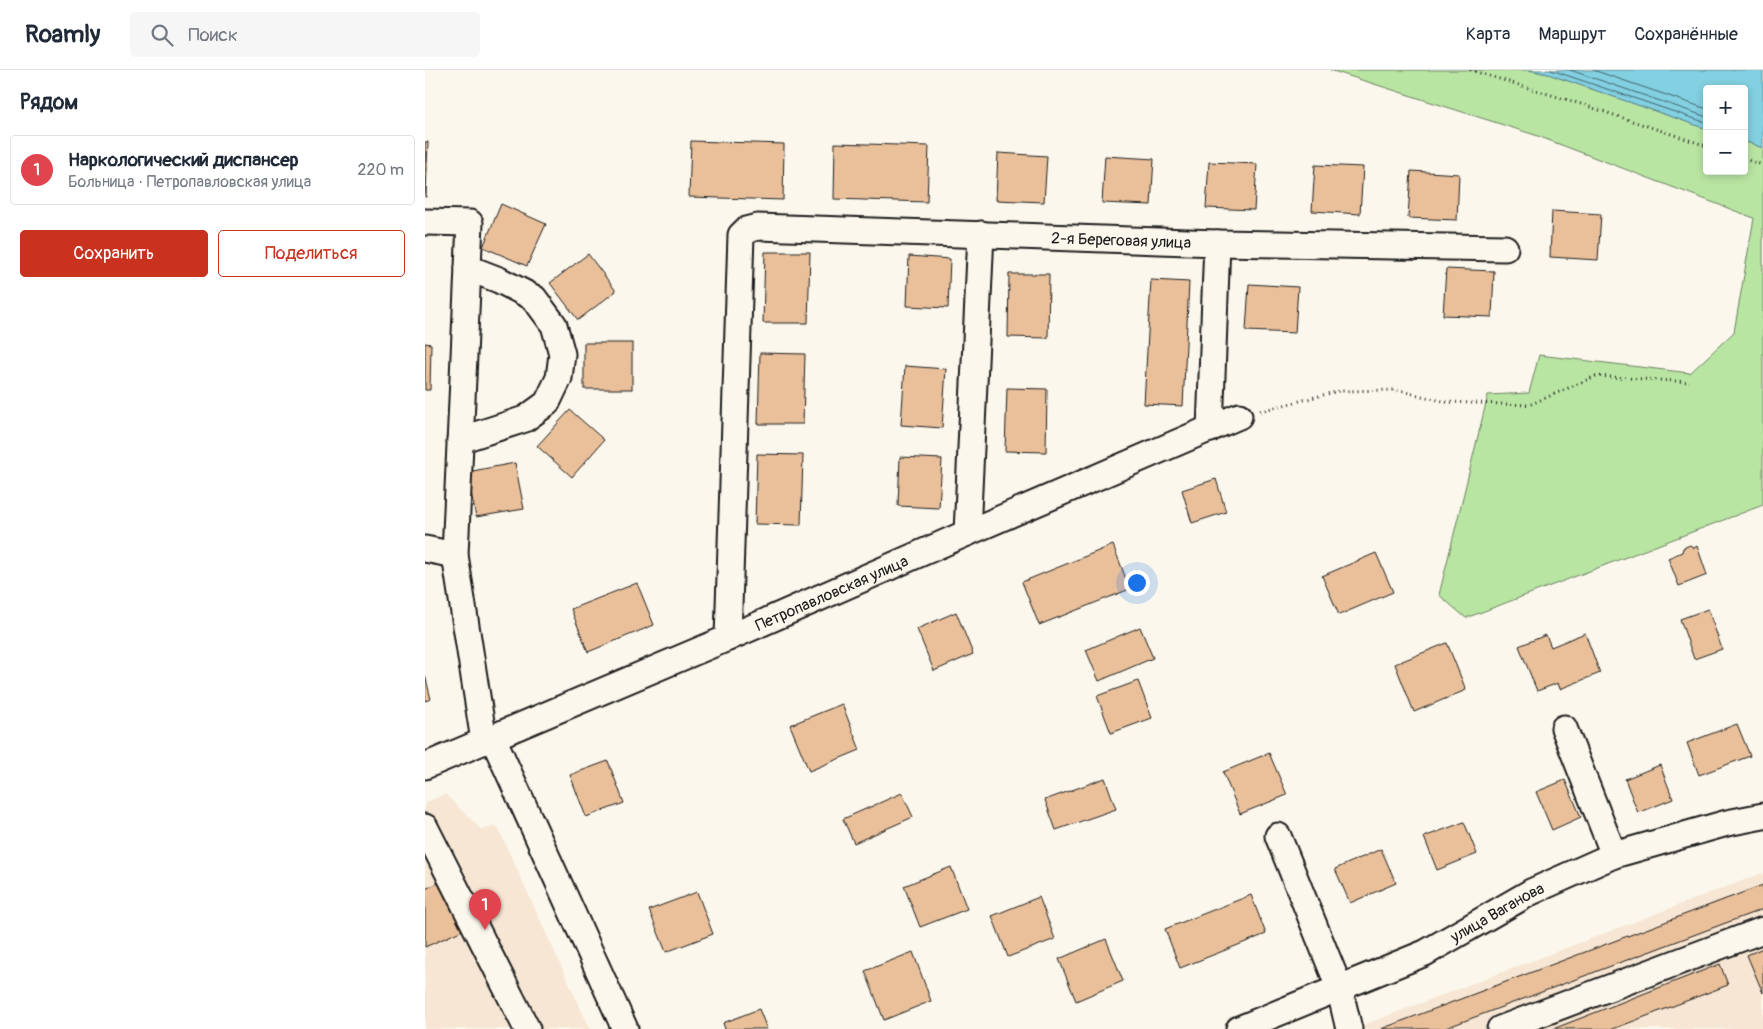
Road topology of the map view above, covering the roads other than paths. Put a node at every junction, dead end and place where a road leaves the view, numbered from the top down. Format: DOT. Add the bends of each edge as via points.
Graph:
graph roads {
  1 [pos="425,222"];
  2 [pos="981,234"];
  3 [pos="1217,243"];
  4 [pos="1505,248"];
  5 [pos="468,268"];
  6 [pos="1239,416"];
  7 [pos="1210,429"];
  8 [pos="460,440"];
  9 [pos="967,533"];
  10 [pos="425,549"];
  11 [pos="455,555"];
  12 [pos="728,638"];
  13 [pos="1564,728"];
  14 [pos="488,739"];
  15 [pos="425,766"];
  16 [pos="1763,816"];
  17 [pos="425,827"];
  18 [pos="1278,836"];
  19 [pos="1614,856"];
  20 [pos="1763,930"];
  21 [pos="1339,987"];
  22 [pos="527,1029"];
  23 [pos="625,1029"];
  24 [pos="1239,1029"];
  25 [pos="1349,1029"];
  26 [pos="1500,1029"];
  1 -- 5 [label="street" via="470,223"];
  2 -- 3 [label="street, 2-я Береговая улица"];
  2 -- 9 [label="street"];
  2 -- 12 [label="street, 2-я Береговая улица" via="758,227 741,235"];
  3 -- 4 [label="street, 2-я Береговая улица"];
  3 -- 7 [label="street"];
  5 -- 8 [label="street"];
  5 -- 8 [label="street" via="534,298 554,325 562,354 559,378 547,403 525,420"];
  6 -- 7 [label="street, Петропавловская улица"];
  7 -- 9 [label="street, Петропавловская улица"];
  8 -- 11 [label="street"];
  9 -- 12 [label="street, Петропавловская улица"];
  10 -- 11 [label="street"];
  11 -- 14 [label="street"];
  12 -- 14 [label="street, Петропавловская улица"];
  13 -- 19 [label="street"];
  14 -- 15 [label="street, Петропавловская улица"];
  14 -- 23 [label="street"];
  16 -- 19 [label="street, улица Ваганова" via="1727,823"];
  17 -- 22 [label="street"];
  18 -- 21 [label="street"];
  19 -- 21 [label="street, улица Ваганова" via="1531,892 1425,953"];
  20 -- 26 [label="street"];
  21 -- 24 [label="street, улица Ваганова"];
  21 -- 25 [label="street"];
}
